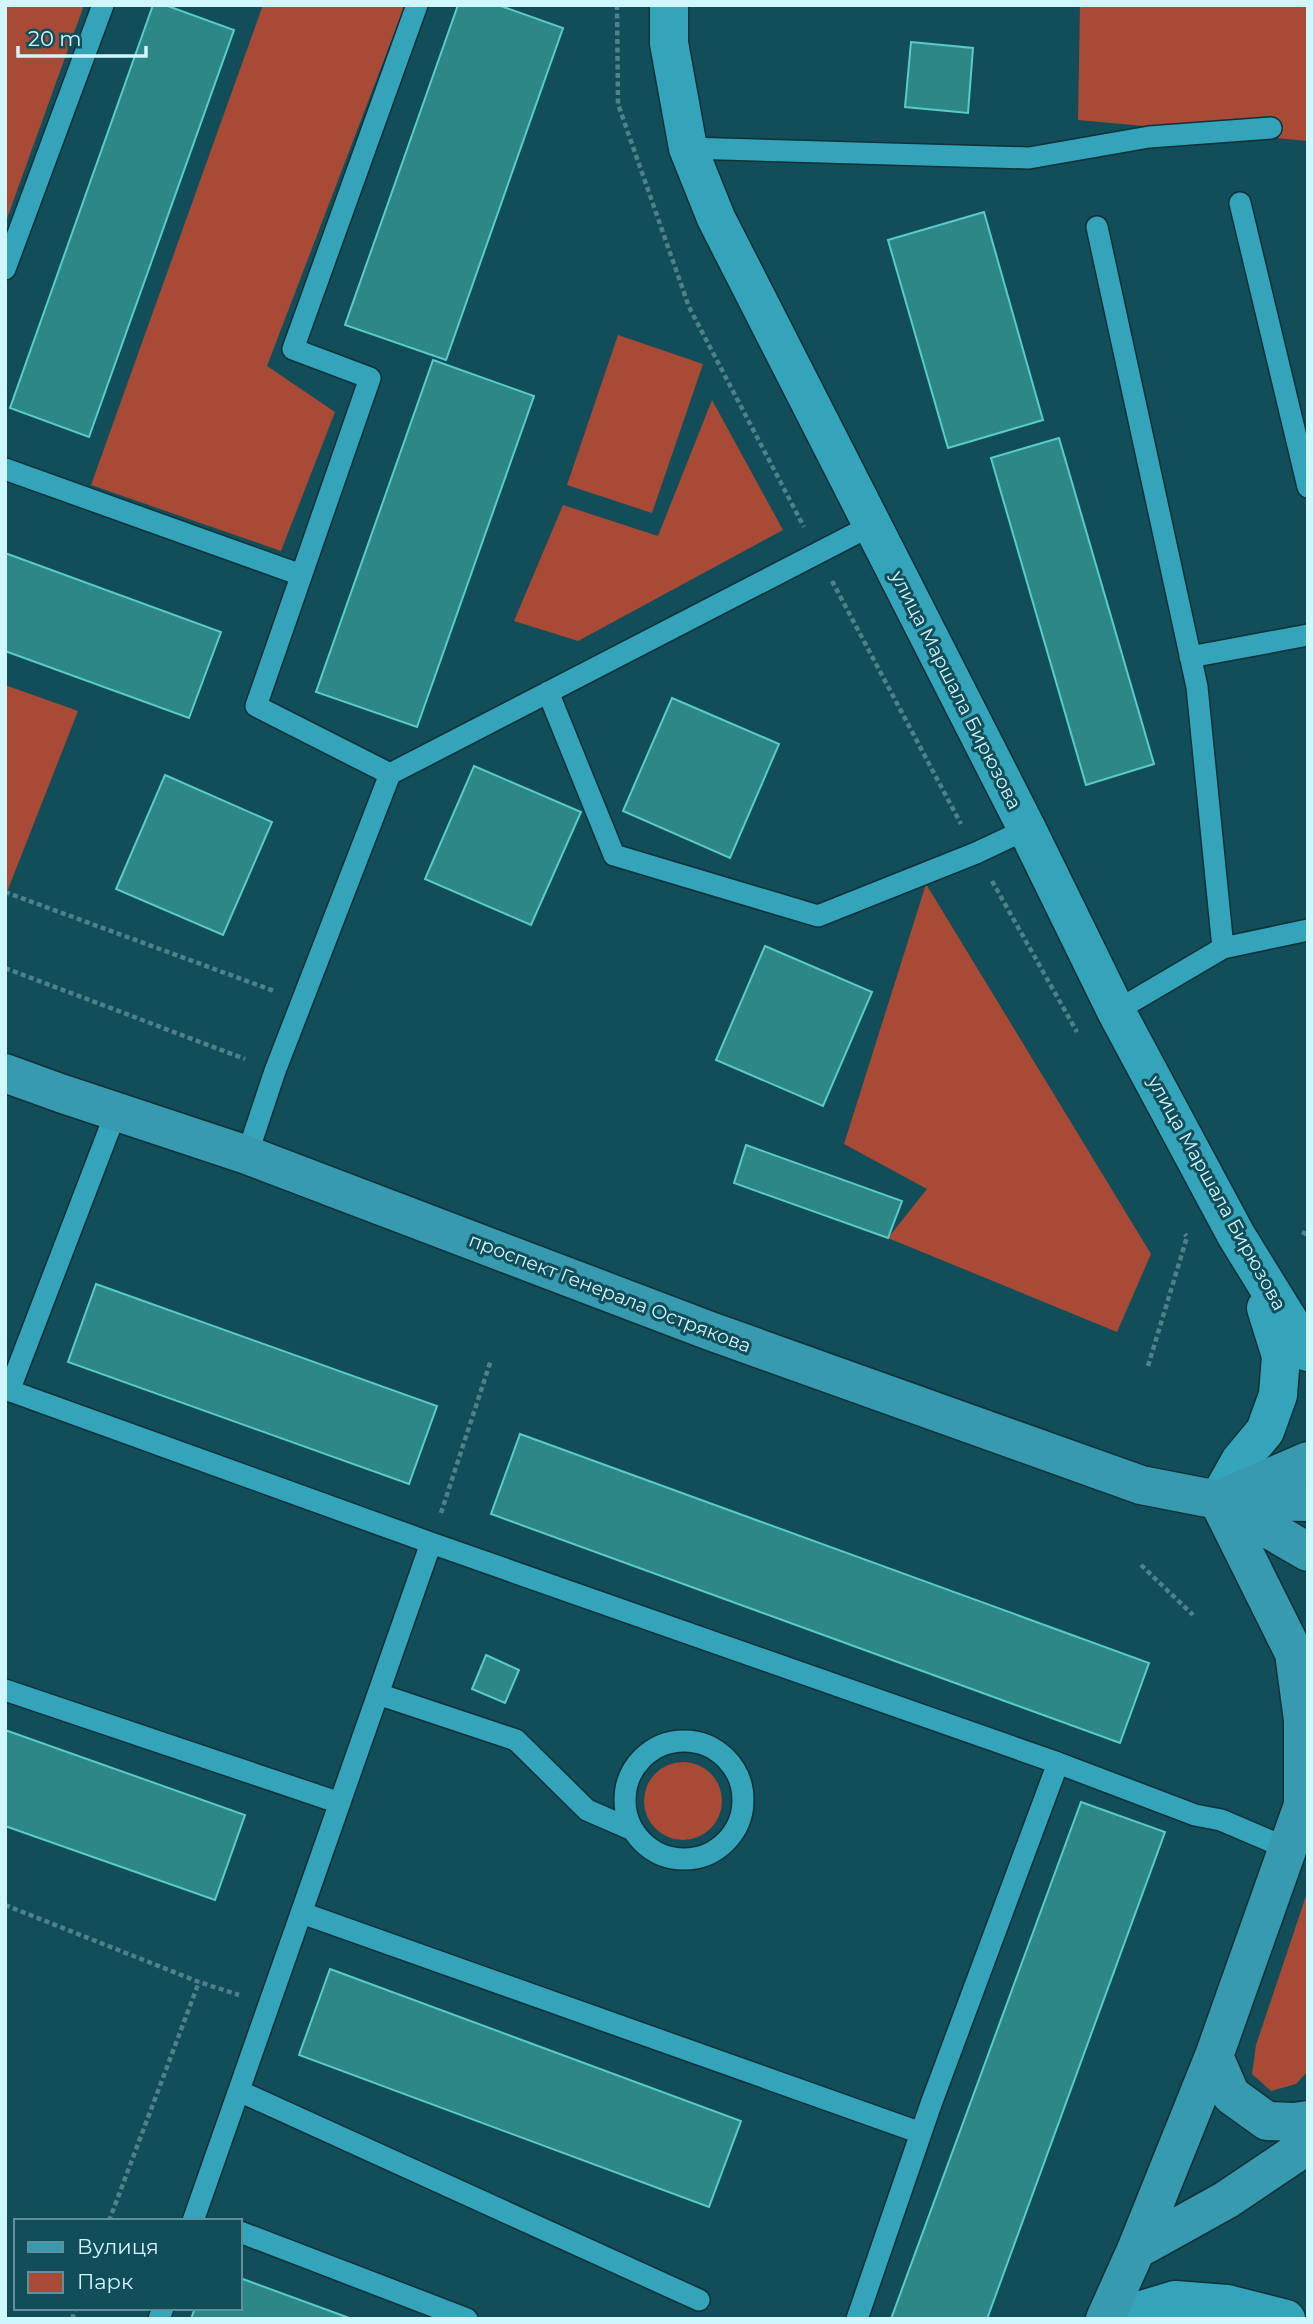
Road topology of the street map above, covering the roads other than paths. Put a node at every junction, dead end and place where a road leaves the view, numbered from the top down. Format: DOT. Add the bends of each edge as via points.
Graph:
graph roads {
  1 [pos="103,5"];
  2 [pos="417,5"];
  3 [pos="669,5"];
  4 [pos="1271,128"];
  5 [pos="688,148"];
  6 [pos="1240,203"];
  7 [pos="1097,227"];
  8 [pos="5,268"];
  9 [pos="5,469"];
  10 [pos="1308,487"];
  11 [pos="872,525"];
  12 [pos="301,575"];
  13 [pos="1308,635"];
  14 [pos="1190,657"];
  15 [pos="548,692"];
  16 [pos="390,774"];
  17 [pos="1027,829"];
  18 [pos="1308,930"];
  19 [pos="1223,948"];
  20 [pos="1116,1011"];
  21 [pos="5,1073"];
  22 [pos="116,1112"];
  23 [pos="247,1155"];
  24 [pos="1236,1235"];
  25 [pos="1308,1352"];
  26 [pos="7,1390"];
  27 [pos="1308,1461"];
  28 [pos="1218,1500"];
  29 [pos="1308,1502"];
  30 [pos="431,1543"];
  31 [pos="1308,1552"];
  32 [pos="5,1690"];
  33 [pos="378,1694"];
  34 [pos="1058,1763"];
  35 [pos="1305,1800"];
  36 [pos="340,1803"];
  37 [pos="634,1830"];
  38 [pos="1289,1849"];
  39 [pos="302,1913"];
  40 [pos="1214,2056"];
  41 [pos="239,2091"];
  42 [pos="1308,2120"];
  43 [pos="920,2133"];
  44 [pos="1308,2146"];
  45 [pos="199,2219"];
  46 [pos="242,2233"];
  47 [pos="1136,2250"];
  48 [pos="699,2300"];
  49 [pos="1224,2311"];
  50 [pos="467,2319"];
  51 [pos="857,2319"];
  52 [pos="1105,2319"];
  53 [pos="1112,2319"];
  54 [pos="1286,2319"];
  1 -- 8 [label="lane"];
  2 -- 12 [label="lane" via="293,349 370,378"];
  3 -- 5 [label="main road, улица Маршала Бирюзова" via="669,43"];
  4 -- 5 [label="lane" via="1149,137 1029,158"];
  5 -- 11 [label="main road, улица Маршала Бирюзова" via="716,218"];
  6 -- 10 [label="lane"];
  7 -- 14 [label="lane"];
  9 -- 12 [label="lane"];
  11 -- 15 [label="lane"];
  11 -- 17 [label="main road, улица Маршала Бирюзова"];
  12 -- 16 [label="lane" via="256,706"];
  13 -- 14 [label="lane"];
  14 -- 19 [label="lane" via="1197,687"];
  15 -- 16 [label="lane"];
  15 -- 17 [label="lane" via="614,855 818,916"];
  16 -- 23 [label="lane"];
  17 -- 20 [label="main road, улица Маршала Бирюзова"];
  18 -- 19 [label="lane"];
  19 -- 20 [label="lane"];
  20 -- 24 [label="main road, улица Маршала Бирюзова"];
  21 -- 22 [label="main road, проспект Генерала Острякова"];
  22 -- 23 [label="main road, проспект Генерала Острякова"];
  22 -- 26 [label="lane"];
  23 -- 28 [label="main road, проспект Генерала Острякова" via="710,1331 1142,1485"];
  24 -- 25 [label="main road, улица Маршала Бирюзова"];
  24 -- 28 [label="main road" via="1271,1319 1281,1356 1278,1395 1265,1431 1240,1461"];
  26 -- 30 [label="lane"];
  27 -- 28 [label="main road"];
  28 -- 29 [label="main road, проспект Генерала Острякова"];
  28 -- 31 [label="main road, проспект Генерала Острякова"];
  28 -- 35 [label="main road" via="1294,1653 1303,1720"];
  30 -- 33 [label="lane"];
  30 -- 34 [label="lane"];
  32 -- 36 [label="lane"];
  33 -- 36 [label="lane"];
  33 -- 37 [label="lane" via="516,1740 587,1810"];
  34 -- 38 [label="lane"];
  34 -- 43 [label="lane"];
  35 -- 38 [label="main road"];
  36 -- 39 [label="lane"];
  37 -- 37 [label="lane" via="626,1813 626,1793 631,1774 643,1758 678,1741 715,1749 730,1762 740,1779 742,1808 732,1835 718,1848 700,1857 662,1855"];
  38 -- 40 [label="main road"];
  39 -- 41 [label="lane"];
  39 -- 43 [label="lane"];
  40 -- 42 [label="main road" via="1231,2095 1267,2120"];
  40 -- 47 [label="main road"];
  41 -- 45 [label="lane"];
  41 -- 48 [label="lane"];
  43 -- 51 [label="lane"];
  44 -- 47 [label="main road" via="1226,2200"];
  46 -- 50 [label="lane"];
  47 -- 52 [label="main road"];
  49 -- 53 [label="main road" via="1175,2300"];
  49 -- 54 [label="main road"];
}
